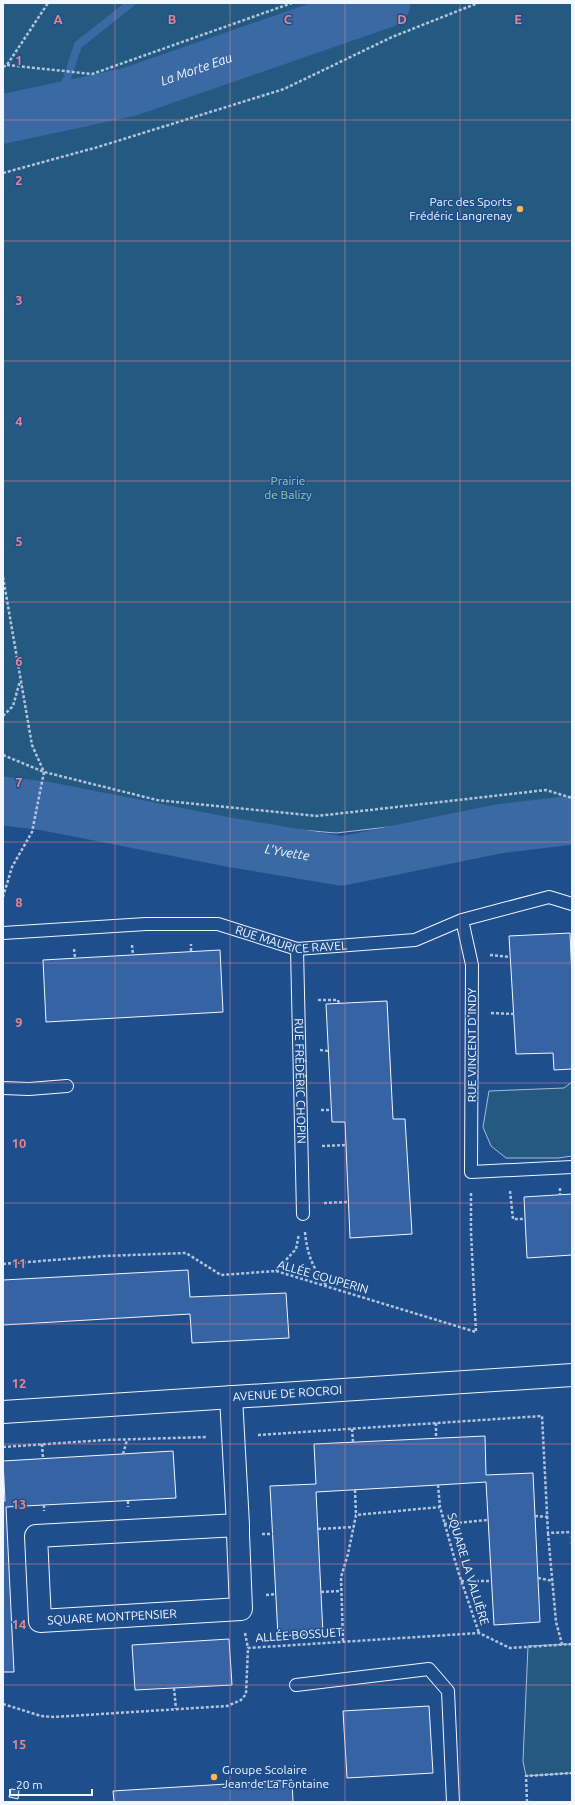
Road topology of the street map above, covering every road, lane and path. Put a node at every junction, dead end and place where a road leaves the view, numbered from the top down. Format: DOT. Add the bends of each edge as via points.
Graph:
graph roads {
  1 [pos="48,3"];
  2 [pos="292,3"];
  3 [pos="478,3"];
  4 [pos="7,64"];
  5 [pos="3,67"];
  6 [pos="3,173"];
  7 [pos="3,577"];
  8 [pos="21,679"];
  9 [pos="3,716"];
  10 [pos="3,755"];
  11 [pos="44,772"];
  12 [pos="572,798"];
  13 [pos="3,897"];
  14 [pos="572,904"];
  15 [pos="462,920"];
  16 [pos="3,932"];
  17 [pos="297,949"];
  18 [pos="67,1086"];
  19 [pos="3,1088"];
  20 [pos="572,1167"];
  21 [pos="508,1170"];
  22 [pos="471,1172"];
  23 [pos="349,1202"];
  24 [pos="303,1209"];
  25 [pos="525,1219"];
  26 [pos="3,1264"];
  27 [pos="276,1271"];
  28 [pos="327,1286"];
  29 [pos="572,1375"];
  30 [pos="231,1397"];
  31 [pos="3,1412"];
  32 [pos="436,1423"];
  33 [pos="352,1429"];
  34 [pos="233,1436"];
  35 [pos="436,1438"];
  36 [pos="126,1440"];
  37 [pos="353,1442"];
  38 [pos="42,1444"];
  39 [pos="3,1447"];
  40 [pos="123,1454"];
  41 [pos="43,1459"];
  42 [pos="438,1485"];
  43 [pos="355,1490"];
  44 [pos="440,1507"];
  45 [pos="356,1515"];
  46 [pos="535,1516"];
  47 [pos="548,1517"];
  48 [pos="488,1520"];
  49 [pos="444,1524"];
  50 [pos="238,1525"];
  51 [pos="354,1527"];
  52 [pos="318,1529"];
  53 [pos="548,1533"];
  54 [pos="572,1547"];
  55 [pos="538,1578"];
  56 [pos="461,1581"];
  57 [pos="491,1581"];
  58 [pos="553,1582"];
  59 [pos="341,1591"];
  60 [pos="321,1592"];
  61 [pos="479,1633"];
  62 [pos="343,1641"];
  63 [pos="562,1644"];
  64 [pos="572,1644"];
  65 [pos="296,1685"];
  66 [pos="174,1688"];
  67 [pos="3,1704"];
  68 [pos="176,1709"];
  69 [pos="572,1773"];
  70 [pos="454,1802"];
  71 [pos="527,1802"];
  1 -- 4 [label="path"];
  2 -- 4 [label="path" via="92,74"];
  3 -- 6 [label="path" via="392,37 284,89 98,147"];
  4 -- 5 [label="path"];
  7 -- 8 [label="path"];
  8 -- 9 [label="path" via="13,706"];
  8 -- 11 [label="path" via="32,745"];
  10 -- 11 [label="path"];
  11 -- 12 [label="path" via="157,800 317,816 546,790"];
  11 -- 13 [label="path" via="32,832 12,867"];
  14 -- 15 [label="lane, RUE MAURICE RAVEL" via="549,897"];
  15 -- 17 [label="lane, RUE MAURICE RAVEL" via="415,940"];
  15 -- 22 [label="lane, RUE VINCENT D'INDY" via="472,965"];
  16 -- 17 [label="lane, RUE MAURICE RAVEL" via="146,924 218,924"];
  17 -- 24 [label="lane, RUE FRÉDÉRIC CHOPIN"];
  18 -- 19 [label="lane"];
  20 -- 21 [label="lane"];
  21 -- 22 [label="lane"];
  21 -- 25 [label="path" via="513,1219"];
  22 -- 28 [label="path, ALLÉE COUPERIN" via="476,1332"];
  23 -- 24 [label="path"];
  24 -- 27 [label="path" via="296,1250"];
  24 -- 28 [label="path" via="307,1247 316,1273"];
  26 -- 27 [label="path, ALLÉE COUPERIN" via="186,1253 221,1275"];
  27 -- 28 [label="path, ALLÉE COUPERIN"];
  29 -- 30 [label="street, AVENUE DE ROCROI"];
  30 -- 31 [label="street, AVENUE DE ROCROI"];
  30 -- 34 [label="street, SQUARE MONTPENSIER"];
  32 -- 33 [label="path"];
  32 -- 35 [label="path"];
  32 -- 47 [label="path" via="542,1416"];
  33 -- 34 [label="path"];
  33 -- 37 [label="path"];
  34 -- 36 [label="path"];
  34 -- 50 [label="street, SQUARE MONTPENSIER"];
  36 -- 38 [label="path"];
  36 -- 40 [label="path"];
  38 -- 39 [label="path"];
  38 -- 41 [label="path"];
  42 -- 44 [label="path"];
  43 -- 45 [label="path"];
  44 -- 45 [label="path, SQUARE LA VALLIÈRE"];
  44 -- 49 [label="path, SQUARE LA VALLIÈRE"];
  45 -- 51 [label="path"];
  46 -- 47 [label="path"];
  47 -- 53 [label="path"];
  48 -- 49 [label="path"];
  49 -- 56 [label="path, SQUARE LA VALLIÈRE"];
  50 -- 50 [label="street, SQUARE MONTPENSIER" via="241,1610 40,1621 36,1536"];
  51 -- 52 [label="path"];
  51 -- 59 [label="path" via="341,1577"];
  53 -- 54 [label="path" via="572,1532"];
  53 -- 58 [label="path"];
  55 -- 58 [label="path"];
  56 -- 57 [label="path"];
  56 -- 61 [label="path, SQUARE LA VALLIÈRE"];
  58 -- 63 [label="path" via="556,1622"];
  59 -- 60 [label="path"];
  59 -- 62 [label="path"];
  61 -- 62 [label="path, ALLÉE BOSSUET"];
  61 -- 63 [label="path, ALLÉE BOSSUET" via="510,1648"];
  62 -- 68 [label="path, ALLÉE BOSSUET" via="248,1648 246,1694 241,1700 227,1706"];
  63 -- 64 [label="path, ALLÉE BOSSUET"];
  65 -- 70 [label="lane" via="429,1669 448,1690"];
  66 -- 68 [label="path"];
  67 -- 68 [label="path, ALLÉE BOSSUET" via="41,1716"];
  69 -- 71 [label="path" via="526,1776"];
}
